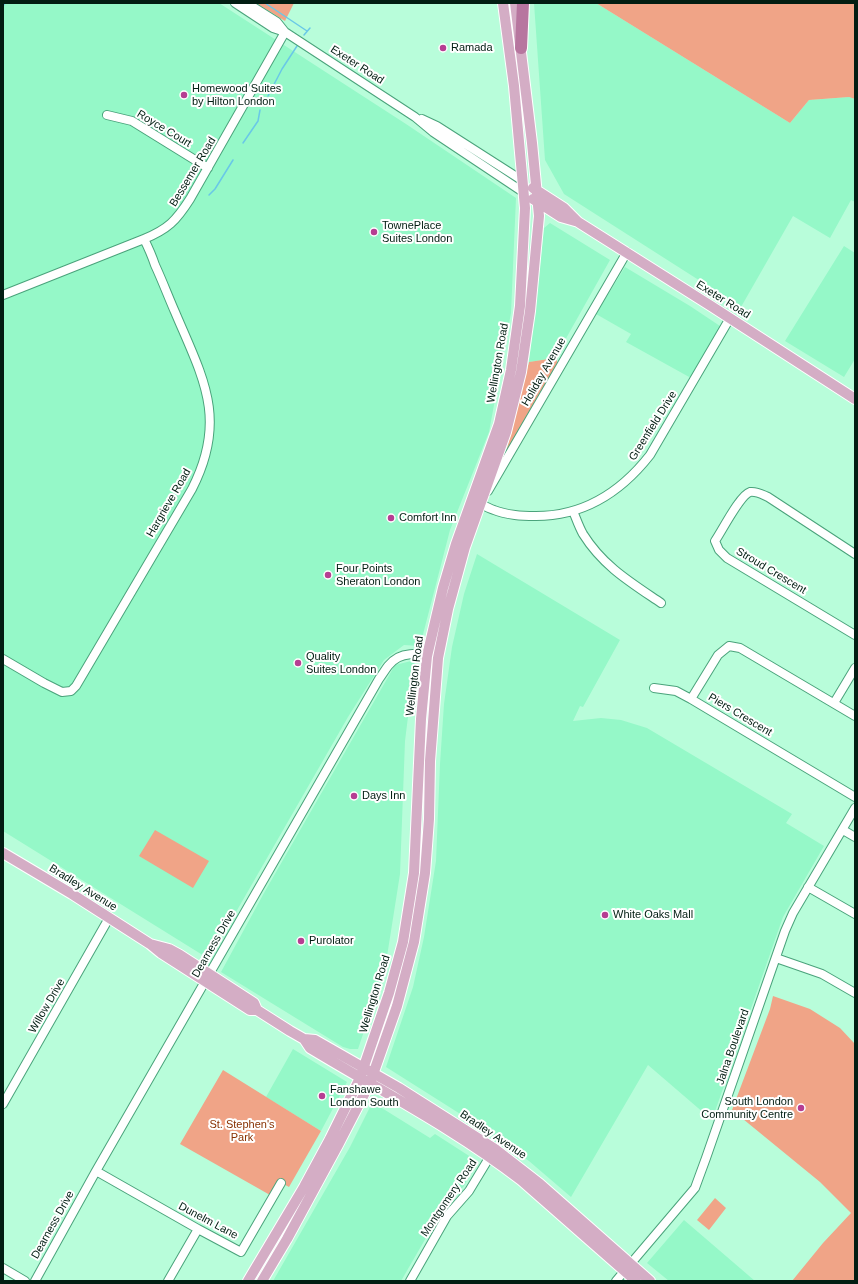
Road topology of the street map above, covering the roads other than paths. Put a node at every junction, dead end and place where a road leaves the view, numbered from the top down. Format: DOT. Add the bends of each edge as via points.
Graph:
graph roads {
  1 [pos="235,3"];
  2 [pos="247,3"];
  3 [pos="503,3"];
  4 [pos="515,3"];
  5 [pos="523,3"];
  6 [pos="285,32"];
  7 [pos="521,48"];
  8 [pos="107,115"];
  9 [pos="416,117"];
  10 [pos="208,168"];
  11 [pos="523,181"];
  12 [pos="529,192"];
  13 [pos="537,201"];
  14 [pos="578,222"];
  15 [pos="144,239"];
  16 [pos="627,252"];
  17 [pos="534,271"];
  18 [pos="3,295"];
  19 [pos="730,318"];
  20 [pos="855,399"];
  21 [pos="476,502"];
  22 [pos="573,511"];
  23 [pos="855,554"];
  24 [pos="661,602"];
  25 [pos="855,635"];
  26 [pos="427,656"];
  27 [pos="438,658"];
  28 [pos="3,659"];
  29 [pos="855,668"];
  30 [pos="654,688"];
  31 [pos="691,699"];
  32 [pos="834,704"];
  33 [pos="855,716"];
  34 [pos="855,797"];
  35 [pos="855,808"];
  36 [pos="843,830"];
  37 [pos="855,837"];
  38 [pos="3,853"];
  39 [pos="413,878"];
  40 [pos="425,878"];
  41 [pos="808,887"];
  42 [pos="855,914"];
  43 [pos="109,918"];
  44 [pos="776,958"];
  45 [pos="207,978"];
  46 [pos="855,994"];
  47 [pos="362,1073"];
  48 [pos="372,1078"];
  49 [pos="3,1104"];
  50 [pos="492,1153"];
  51 [pos="96,1171"];
  52 [pos="281,1183"];
  53 [pos="198,1229"];
  54 [pos="627,1267"];
  55 [pos="3,1268"];
  56 [pos="25,1281"];
  57 [pos="35,1281"];
  58 [pos="168,1281"];
  59 [pos="248,1281"];
  60 [pos="262,1281"];
  61 [pos="410,1281"];
  62 [pos="616,1281"];
  63 [pos="636,1281"];
  64 [pos="650,1281"];
  1 -- 6 [label="street, Exeter Road" via="273,28"];
  2 -- 6 [label="street, Exeter Road" via="277,22"];
  3 -- 11 [label="main road"];
  4 -- 7 [label="main road, Wellington Road"];
  5 -- 7 [label="highway"];
  6 -- 9 [label="street, Exeter Road"];
  6 -- 10 [label="street, Bessemer Road"];
  7 -- 12 [label="main road, Wellington Road"];
  8 -- 10 [label="street, Royce Court" via="132,121"];
  9 -- 11 [label="street, Exeter Road" via="437,126"];
  9 -- 12 [label="street, Exeter Road" via="433,132"];
  10 -- 15 [label="street, Bessemer Road" via="179,216 167,227"];
  11 -- 12 [label="main road, Exeter Road"];
  12 -- 13 [label="main road, Wellington Road"];
  12 -- 14 [label="main road, Exeter Road" via="564,208"];
  12 -- 17 [label="main road"];
  12 -- 21 [label="main road, Wellington Road" via="525,208 521,302 511,370 499,424"];
  13 -- 14 [label="main road, Exeter Road" via="561,217"];
  13 -- 17 [label="main road, Wellington Road" via="539,216"];
  14 -- 16 [label="main road, Exeter Road"];
  15 -- 18 [label="street, Bessemer Road"];
  15 -- 28 [label="street, Hargrieve Road" via="204,384 210,413 210,429 202,468 192,489 71,691 62,692"];
  16 -- 19 [label="main road, Exeter Road"];
  16 -- 21 [label="street, Holiday Avenue"];
  17 -- 21 [label="main road, Wellington Road" via="520,372 506,432"];
  19 -- 20 [label="main road, Exeter Road"];
  19 -- 22 [label="street, Greenfield Drive" via="650,455 638,470 601,499"];
  21 -- 22 [label="street, Greenfield Drive" via="496,511 517,516 549,516"];
  21 -- 26 [label="main road, Wellington Road" via="456,544"];
  21 -- 27 [label="main road, Wellington Road"];
  22 -- 24 [label="street" via="582,532 607,564"];
  23 -- 25 [label="street, Stroud Crescent" via="755,492 749,492 744,496 716,541 719,550 727,558"];
  26 -- 27 [label="street, Dearness Drive"];
  26 -- 39 [label="main road, Wellington Road"];
  26 -- 45 [label="street, Dearness Drive" via="401,655 389,664"];
  27 -- 40 [label="main road, Wellington Road" via="430,757"];
  29 -- 32 [label="street"];
  30 -- 31 [label="street" via="676,691"];
  31 -- 32 [label="street, Piers Crescent" via="718,655 729,646 740,648"];
  31 -- 34 [label="street, Piers Crescent"];
  32 -- 33 [label="street, Piers Crescent"];
  35 -- 36 [label="street, Jalna Boulevard"];
  36 -- 37 [label="street"];
  36 -- 41 [label="street, Jalna Boulevard"];
  38 -- 43 [label="main road, Bradley Avenue"];
  39 -- 40 [label="main road"];
  39 -- 47 [label="main road, Wellington Road" via="401,948"];
  40 -- 48 [label="main road, Wellington Road" via="414,942 397,1006"];
  41 -- 42 [label="street"];
  41 -- 44 [label="street, Jalna Boulevard" via="793,913"];
  43 -- 45 [label="main road, Bradley Avenue" via="150,944 169,949"];
  43 -- 49 [label="street, Willow Drive"];
  44 -- 46 [label="street" via="822,974"];
  44 -- 54 [label="street, Jalna Boulevard" via="695,1188"];
  45 -- 47 [label="main road, Bradley Avenue" via="254,1003 257,1010 304,1039 315,1040"];
  45 -- 51 [label="street, Dearness Drive"];
  47 -- 48 [label="main road, Bradley Avenue"];
  47 -- 59 [label="main road, Wellington Road" via="304,1187"];
  48 -- 50 [label="main road, Bradley Avenue" via="415,1098"];
  48 -- 60 [label="main road, Wellington Road" via="335,1152"];
  50 -- 54 [label="main road, Bradley Avenue"];
  50 -- 61 [label="street, Montgomery Road" via="469,1191 447,1216"];
  51 -- 53 [label="street, Dunelm Lane"];
  51 -- 57 [label="street, Dearness Drive"];
  52 -- 53 [label="street, Dunelm Lane" via="242,1252"];
  53 -- 58 [label="street"];
  54 -- 62 [label="street, Jalna Boulevard"];
  54 -- 63 [label="main road, Bradley Avenue"];
  54 -- 64 [label="main road, Bradley Avenue"];
  55 -- 56 [label="street"];
}
